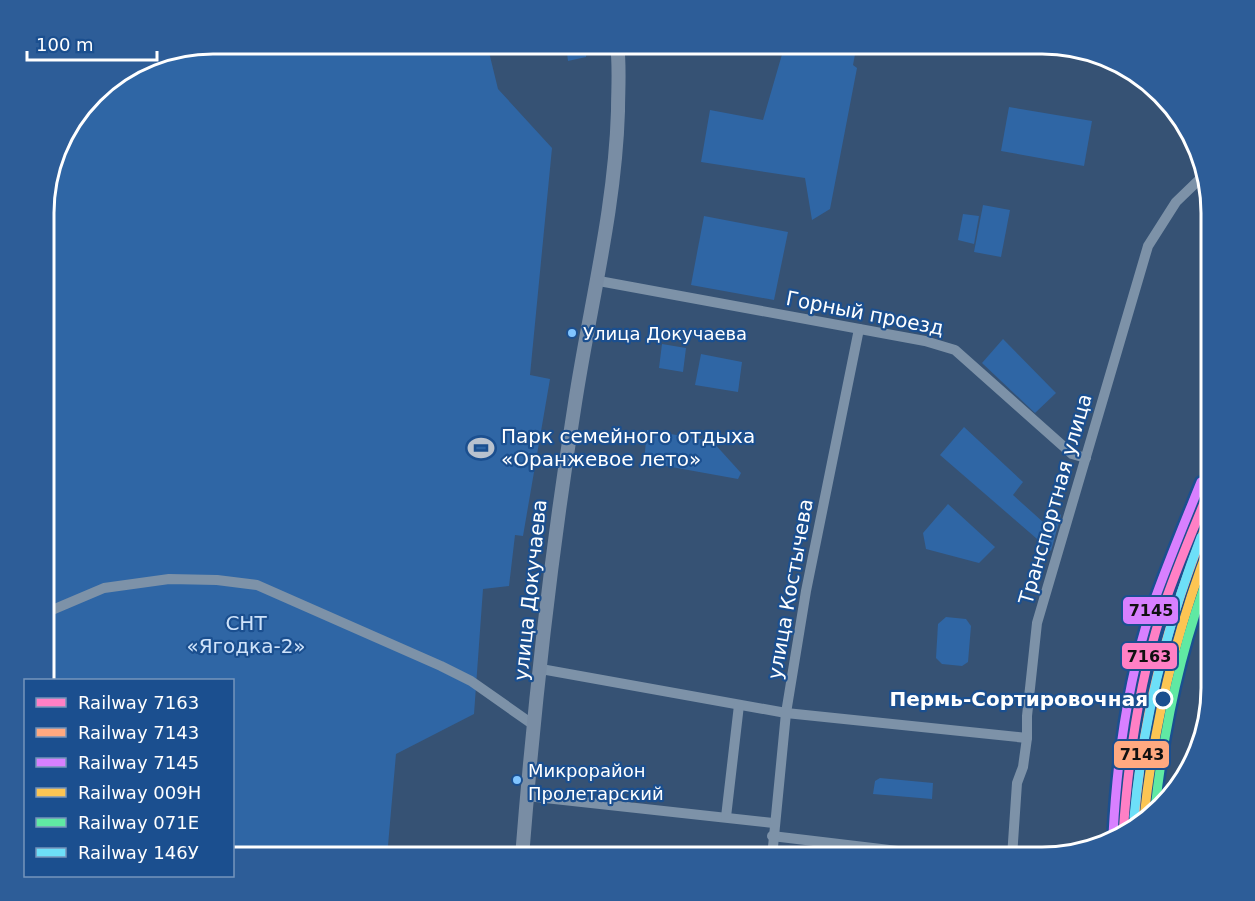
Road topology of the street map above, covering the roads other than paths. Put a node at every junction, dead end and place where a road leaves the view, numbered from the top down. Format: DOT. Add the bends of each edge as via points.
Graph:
graph roads {
  1 [pos="618,54"];
  2 [pos="1198,181"];
  3 [pos="599,281"];
  4 [pos="859,329"];
  5 [pos="1086,458"];
  6 [pos="54,609"];
  7 [pos="541,669"];
  8 [pos="739,705"];
  9 [pos="786,714"];
  10 [pos="535,726"];
  11 [pos="1028,738"];
  12 [pos="528,796"];
  13 [pos="726,817"];
  14 [pos="773,823"];
  15 [pos="772,836"];
  16 [pos="523,847"];
  17 [pos="772,847"];
  18 [pos="864,847"];
  19 [pos="1013,847"];
  1 -- 3 [label="main road, улица Докучаева" via="617,151"];
  2 -- 5 [label="street, Транспортная улица" via="1176,202 1148,246"];
  3 -- 4 [label="street, Горный проезд"];
  3 -- 7 [label="main road, улица Докучаева" via="560,500"];
  4 -- 5 [label="street, Горный проезд" via="955,350 1072,454"];
  4 -- 9 [label="street, улица Костычева" via="806,591"];
  5 -- 11 [label="street, Транспортная улица" via="1037,623"];
  6 -- 10 [label="street" via="104,588 169,579 257,585 471,681"];
  7 -- 8 [label="street"];
  7 -- 10 [label="main road, улица Докучаева"];
  8 -- 9 [label="street"];
  8 -- 13 [label="street"];
  9 -- 11 [label="street"];
  9 -- 14 [label="street, улица Костычева"];
  10 -- 12 [label="main road, улица Докучаева"];
  11 -- 19 [label="street, Транспортная улица" via="1017,783"];
  12 -- 13 [label="street"];
  12 -- 16 [label="main road, улица Докучаева"];
  13 -- 14 [label="street"];
  14 -- 15 [label="street, улица Костычева"];
  15 -- 17 [label="street, улица Костычева"];
  15 -- 18 [label="street"];
}
